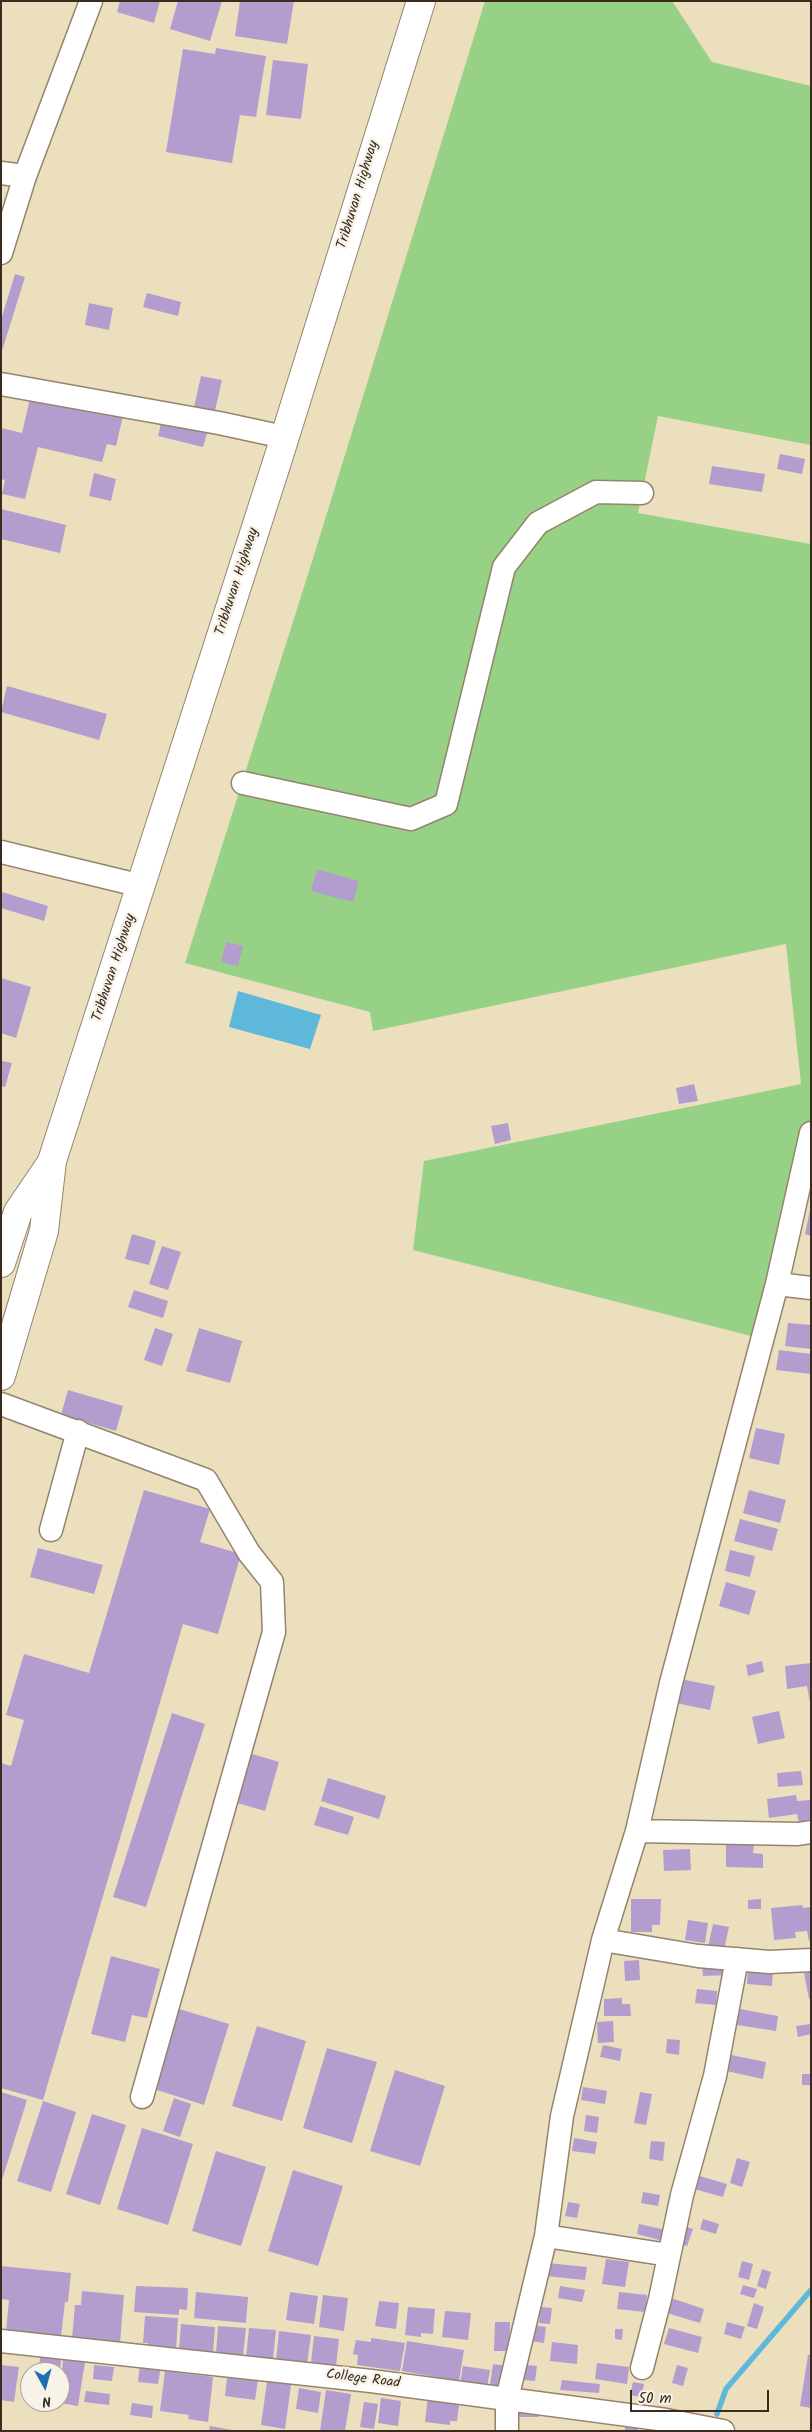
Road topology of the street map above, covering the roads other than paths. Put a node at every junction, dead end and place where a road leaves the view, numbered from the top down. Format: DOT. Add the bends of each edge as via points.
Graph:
graph roads {
  1 [pos="91,1"];
  2 [pos="421,1"];
  3 [pos="1,173"];
  4 [pos="25,176"];
  5 [pos="1,253"];
  6 [pos="1,384"];
  7 [pos="284,437"];
  8 [pos="642,493"];
  9 [pos="243,783"];
  10 [pos="1,852"];
  11 [pos="142,886"];
  12 [pos="811,1133"];
  13 [pos="52,1161"];
  14 [pos="1,1263"];
  15 [pos="777,1284"];
  16 [pos="811,1288"];
  17 [pos="1,1376"];
  18 [pos="1,1404"];
  19 [pos="78,1431"];
  20 [pos="52,1530"];
  21 [pos="637,1832"];
  22 [pos="811,1832"];
  23 [pos="603,1940"];
  24 [pos="737,1959"];
  25 [pos="811,1960"];
  26 [pos="142,2098"];
  27 [pos="546,2236"];
  28 [pos="669,2255"];
  29 [pos="1,2341"];
  30 [pos="642,2368"];
  31 [pos="507,2399"];
  32 [pos="506,2431"];
  33 [pos="724,2431"];
  1 -- 4 [label="street"];
  2 -- 7 [label="highway, Tribhuvan Highway"];
  3 -- 4 [label="street"];
  4 -- 5 [label="street"];
  6 -- 7 [label="street"];
  7 -- 11 [label="highway, Tribhuvan Highway"];
  8 -- 9 [label="street" via="596,492 538,523 504,566 446,804 411,819"];
  10 -- 11 [label="street"];
  11 -- 13 [label="highway, Tribhuvan Highway"];
  12 -- 15 [label="street"];
  13 -- 14 [label="highway" via="18,1212"];
  13 -- 17 [label="highway" via="44,1231"];
  15 -- 16 [label="street"];
  15 -- 21 [label="street" via="671,1683"];
  18 -- 19 [label="street"];
  19 -- 20 [label="street"];
  19 -- 26 [label="street" via="206,1480 249,1552 272,1582 274,1632"];
  21 -- 22 [label="street"];
  21 -- 23 [label="street"];
  23 -- 24 [label="street" via="698,1956"];
  23 -- 27 [label="street" via="562,2116"];
  24 -- 25 [label="street" via="769,1962"];
  24 -- 28 [label="street" via="715,2076"];
  27 -- 28 [label="street"];
  27 -- 31 [label="street"];
  28 -- 30 [label="street"];
  29 -- 31 [label="street, College Road" via="371,2380"];
  31 -- 32 [label="street"];
  31 -- 33 [label="street, College Road"];
}
